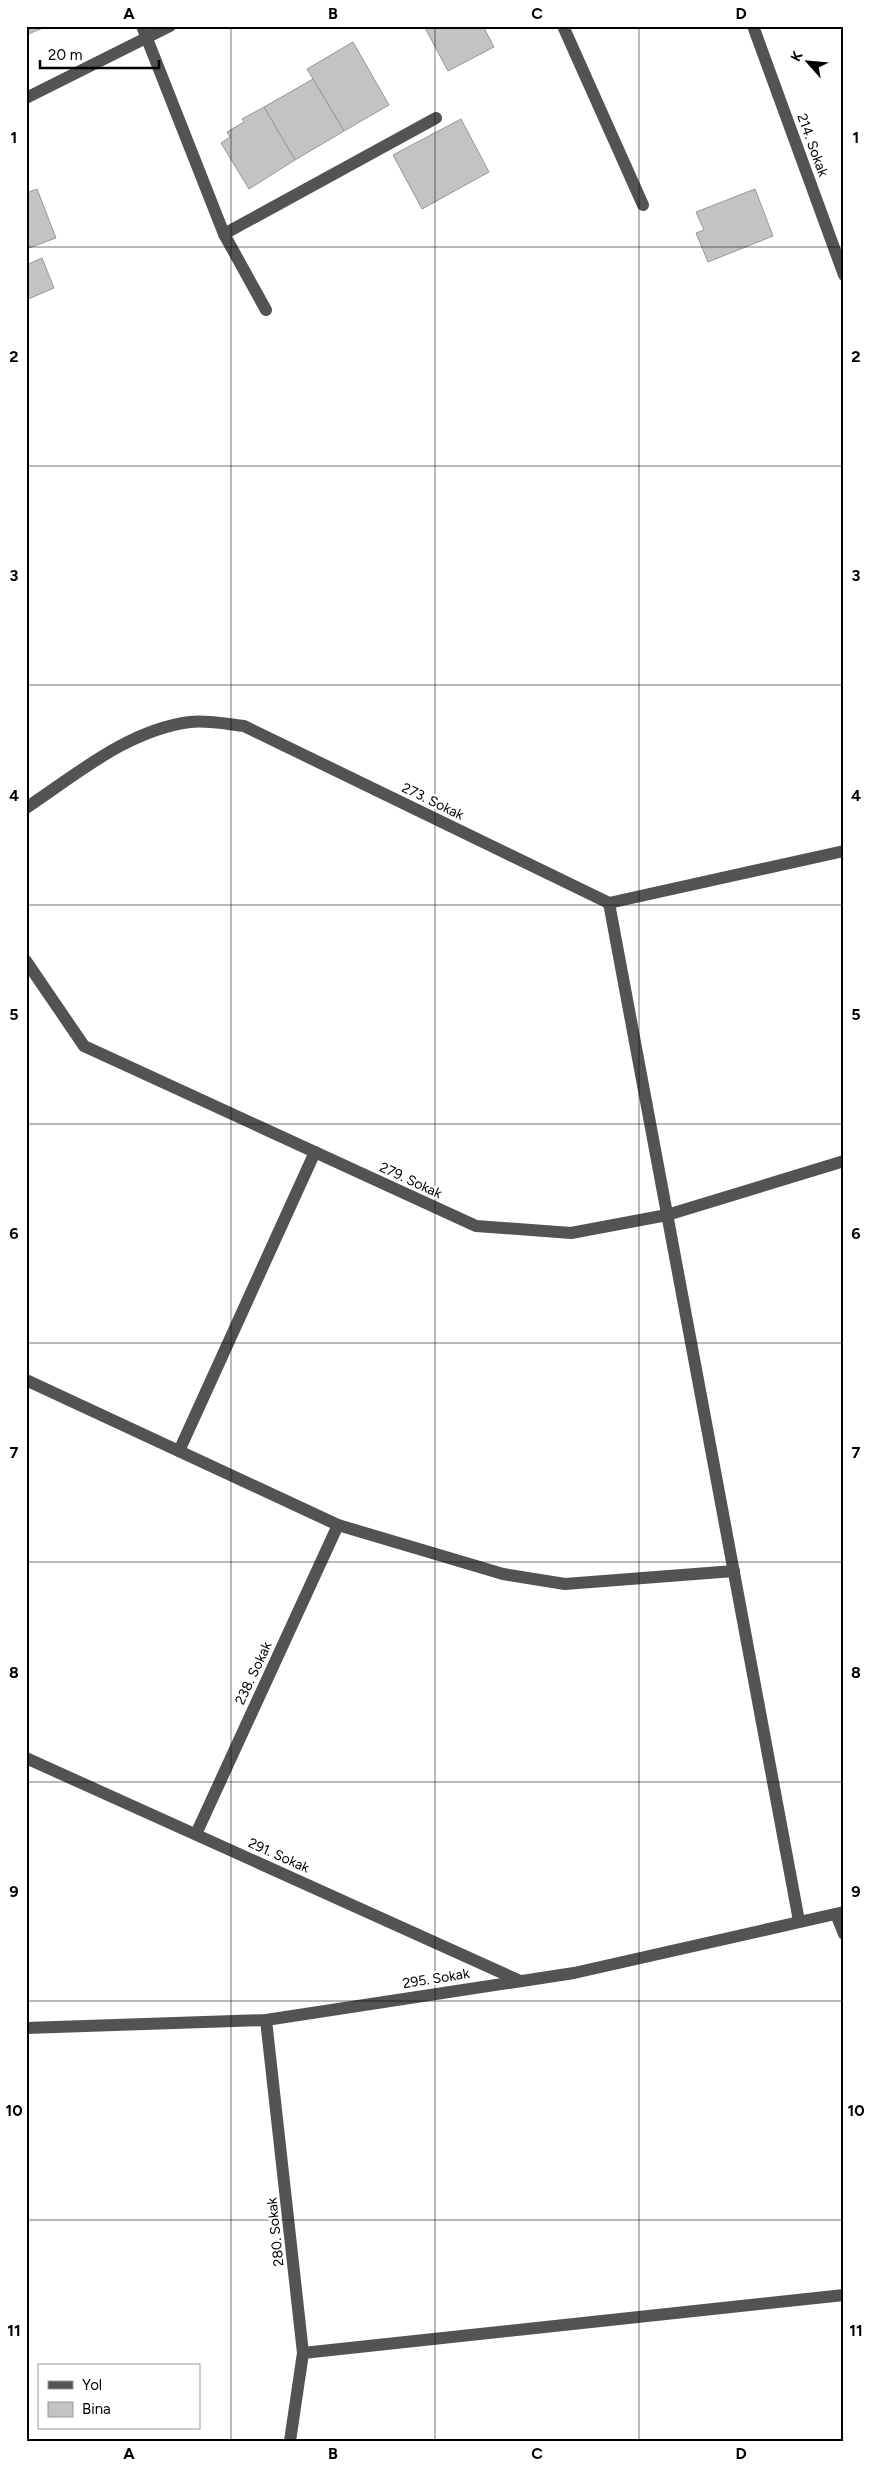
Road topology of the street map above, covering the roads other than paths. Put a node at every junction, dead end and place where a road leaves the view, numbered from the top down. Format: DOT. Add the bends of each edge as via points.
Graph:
graph roads {
  1 [pos="170,26"];
  2 [pos="563,26"];
  3 [pos="753,26"];
  4 [pos="145,32"];
  5 [pos="26,98"];
  6 [pos="436,118"];
  7 [pos="643,205"];
  8 [pos="224,234"];
  9 [pos="844,275"];
  10 [pos="266,310"];
  11 [pos="26,808"];
  12 [pos="844,851"];
  13 [pos="609,903"];
  14 [pos="26,961"];
  15 [pos="314,1152"];
  16 [pos="844,1161"];
  17 [pos="667,1215"];
  18 [pos="26,1380"];
  19 [pos="179,1451"];
  20 [pos="338,1525"];
  21 [pos="734,1571"];
  22 [pos="26,1758"];
  23 [pos="196,1834"];
  24 [pos="840,1913"];
  25 [pos="800,1921"];
  26 [pos="844,1934"];
  27 [pos="519,1980"];
  28 [pos="266,2020"];
  29 [pos="26,2028"];
  30 [pos="844,2295"];
  31 [pos="303,2353"];
  32 [pos="290,2441"];
  1 -- 4 [label="street"];
  2 -- 7 [label="street"];
  3 -- 9 [label="street, 214. Sokak"];
  4 -- 5 [label="street"];
  4 -- 8 [label="street"];
  6 -- 8 [label="street"];
  8 -- 10 [label="street"];
  11 -- 13 [label="street, 273. Sokak" via="115,748 153,730 192,722 244,726"];
  12 -- 13 [label="street"];
  13 -- 17 [label="street"];
  14 -- 15 [label="street, 279. Sokak" via="84,1046"];
  15 -- 17 [label="street, 279. Sokak" via="476,1226 571,1233"];
  15 -- 19 [label="street"];
  16 -- 17 [label="street, 279. Sokak"];
  17 -- 21 [label="street"];
  18 -- 19 [label="street"];
  19 -- 20 [label="street"];
  20 -- 21 [label="street" via="503,1574 565,1584"];
  20 -- 23 [label="street, 238. Sokak"];
  21 -- 25 [label="street"];
  22 -- 23 [label="street, 291. Sokak"];
  23 -- 27 [label="street, 291. Sokak"];
  24 -- 25 [label="street, 295. Sokak"];
  24 -- 26 [label="street"];
  25 -- 27 [label="street, 295. Sokak" via="574,1973"];
  27 -- 28 [label="street, 295. Sokak"];
  28 -- 29 [label="street, 295. Sokak"];
  28 -- 31 [label="street, 280. Sokak"];
  30 -- 31 [label="street"];
  31 -- 32 [label="street, 280. Sokak"];
}
